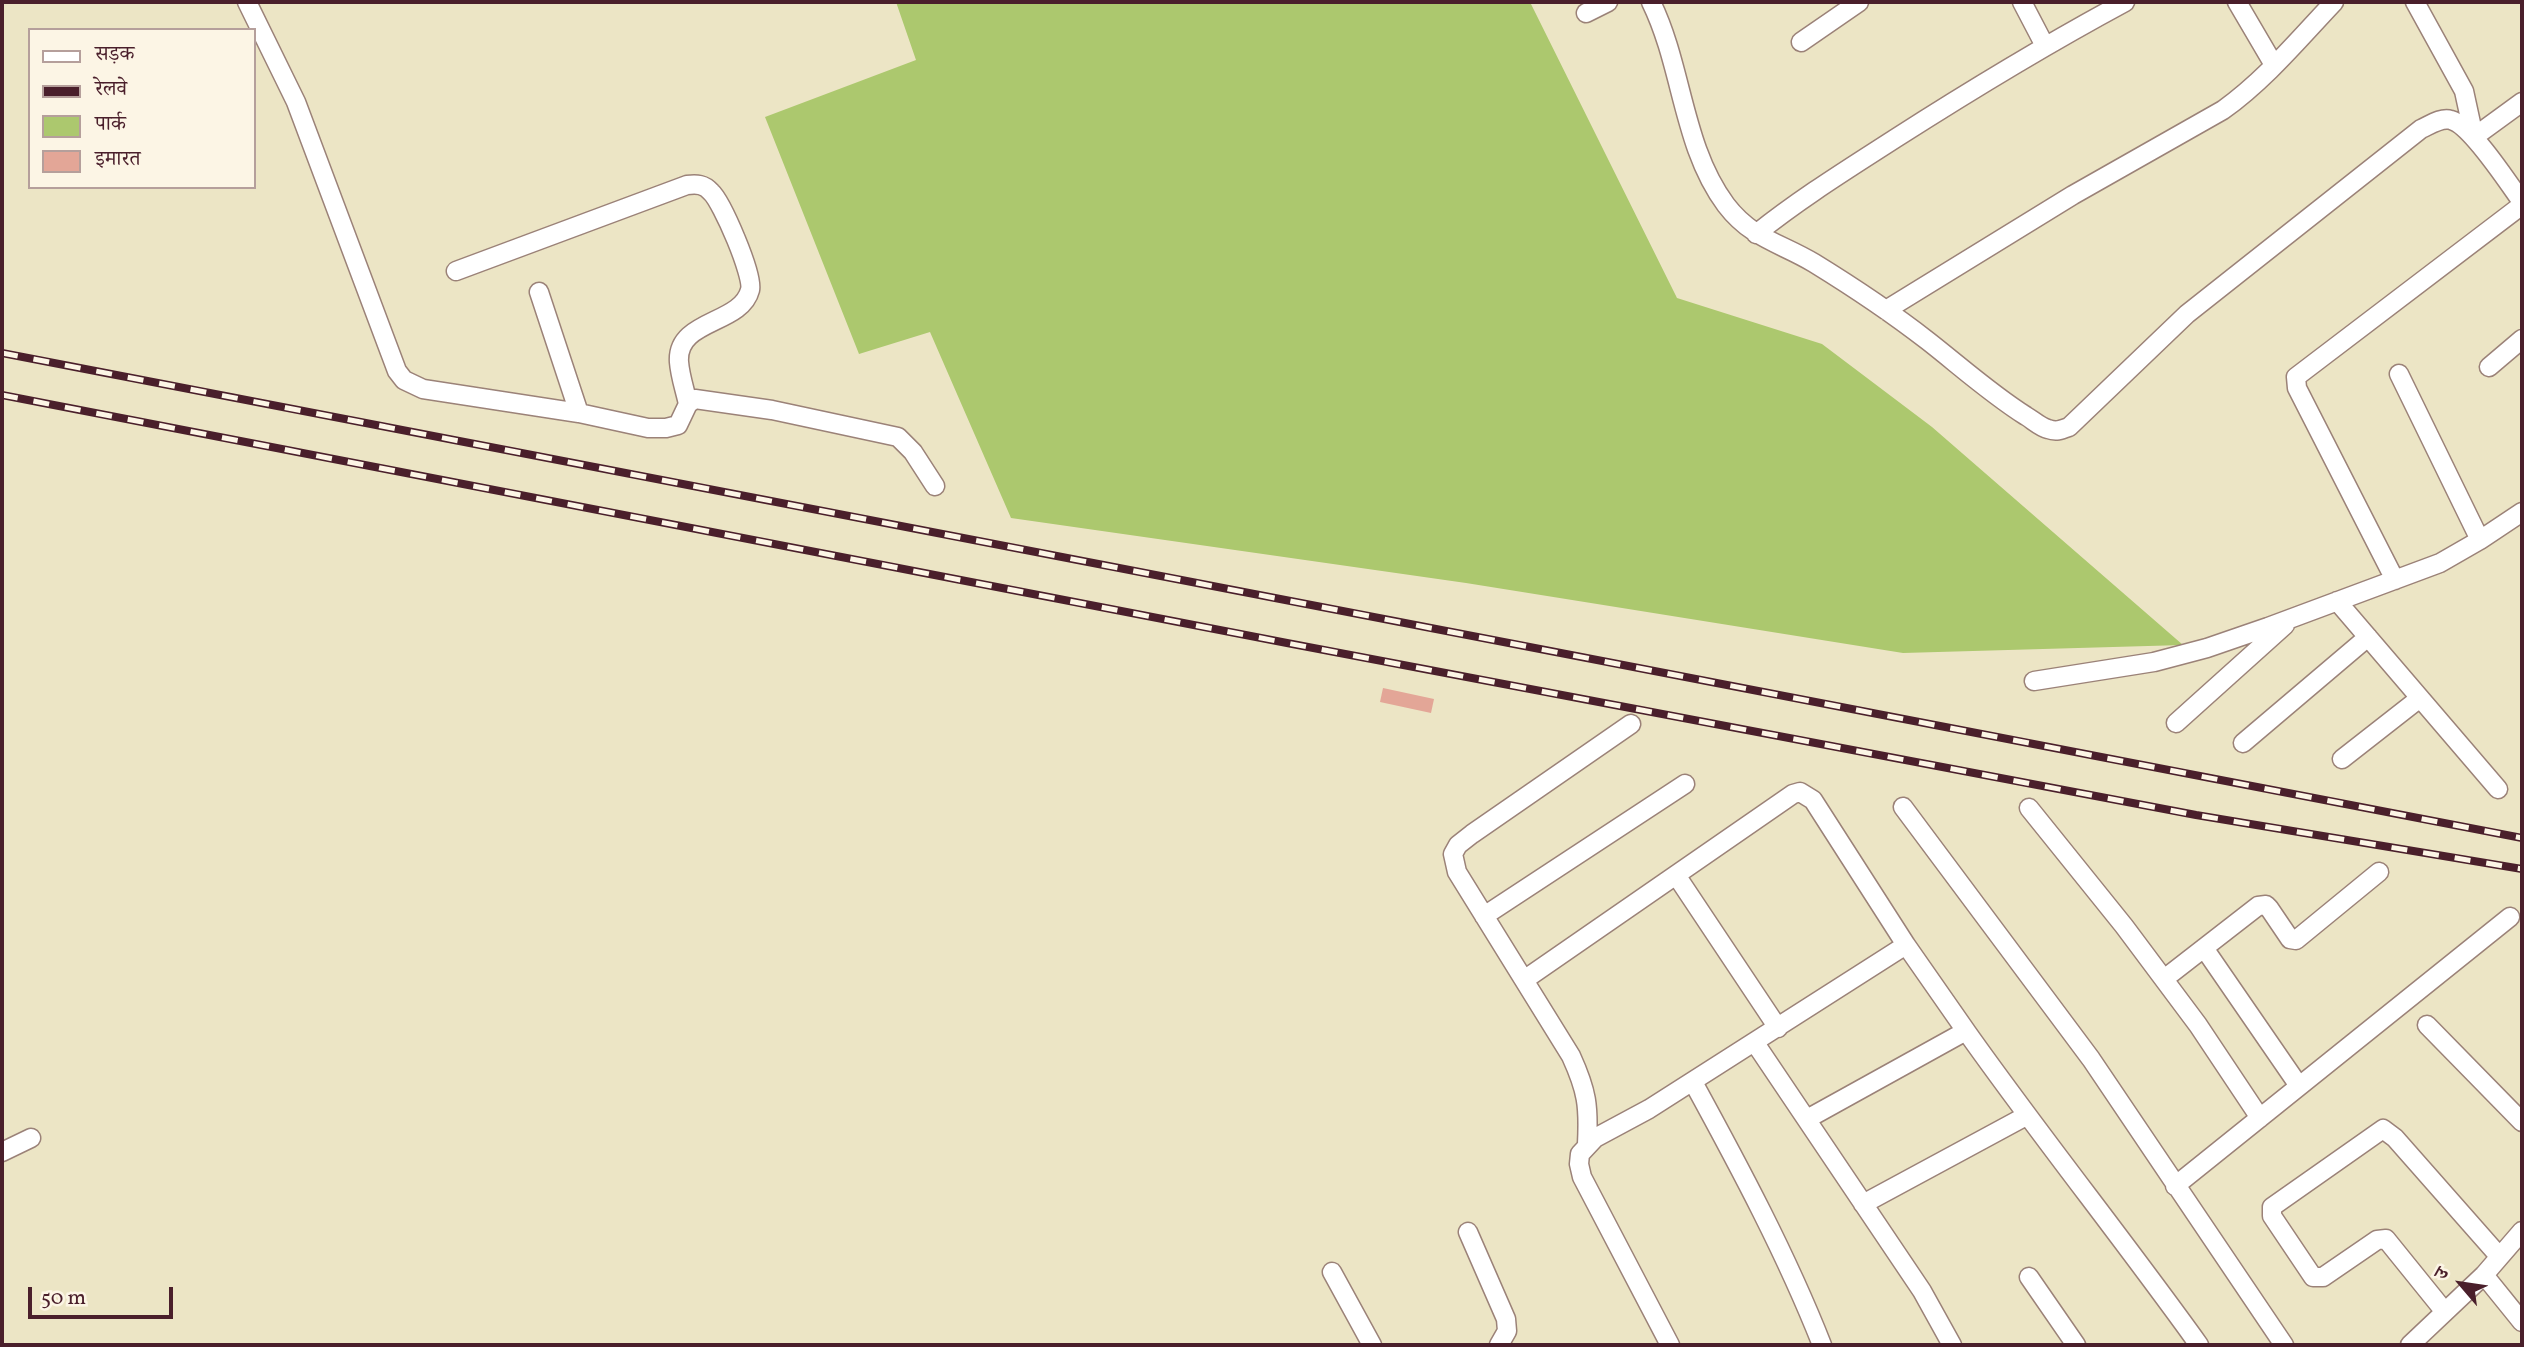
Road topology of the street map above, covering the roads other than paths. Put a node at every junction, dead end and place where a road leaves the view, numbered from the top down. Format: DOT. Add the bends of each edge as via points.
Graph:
graph roads {
  1 [pos="247,2"];
  2 [pos="1608,2"];
  3 [pos="1651,2"];
  4 [pos="1859,2"];
  5 [pos="2022,2"];
  6 [pos="2125,2"];
  7 [pos="2237,2"];
  8 [pos="2334,2"];
  9 [pos="2415,2"];
  10 [pos="1586,13"];
  11 [pos="1801,42"];
  12 [pos="2045,46"];
  13 [pos="2274,65"];
  14 [pos="2522,102"];
  15 [pos="2474,137"];
  16 [pos="2522,203"];
  17 [pos="1756,233"];
  18 [pos="456,271"];
  19 [pos="539,292"];
  20 [pos="1886,310"];
  21 [pos="2522,339"];
  22 [pos="2489,367"];
  23 [pos="2399,374"];
  24 [pos="688,404"];
  25 [pos="579,413"];
  26 [pos="935,486"];
  27 [pos="2522,512"];
  28 [pos="2480,540"];
  29 [pos="2395,580"];
  30 [pos="2337,601"];
  31 [pos="2292,618"];
  32 [pos="2368,637"];
  33 [pos="2034,681"];
  34 [pos="2420,698"];
  35 [pos="2176,723"];
  36 [pos="1631,724"];
  37 [pos="2243,743"];
  38 [pos="2342,759"];
  39 [pos="1685,784"];
  40 [pos="2498,789"];
  41 [pos="1903,807"];
  42 [pos="2029,808"];
  43 [pos="2379,872"];
  44 [pos="1676,875"];
  45 [pos="1484,916"];
  46 [pos="2510,917"];
  47 [pos="1906,945"];
  48 [pos="2204,948"];
  49 [pos="2164,979"];
  50 [pos="1524,980"];
  51 [pos="2427,1025"];
  52 [pos="1778,1028"];
  53 [pos="1966,1031"];
  54 [pos="1755,1042"];
  55 [pos="1693,1082"];
  56 [pos="2299,1086"];
  57 [pos="2026,1115"];
  58 [pos="2260,1118"];
  59 [pos="1807,1119"];
  60 [pos="2522,1122"];
  61 [pos="32,1138"];
  62 [pos="1587,1144"];
  63 [pos="2,1152"];
  64 [pos="2175,1186"];
  65 [pos="1863,1204"];
  66 [pos="2522,1231"];
  67 [pos="1468,1232"];
  68 [pos="2499,1256"];
  69 [pos="1332,1272"];
  70 [pos="2484,1275"];
  71 [pos="2029,1277"];
  72 [pos="2445,1312"];
  73 [pos="2522,1322"];
  74 [pos="1372,1345"];
  75 [pos="1499,1345"];
  76 [pos="1670,1345"];
  77 [pos="1822,1345"];
  78 [pos="1952,1345"];
  79 [pos="2076,1345"];
  80 [pos="2199,1345"];
  81 [pos="2284,1345"];
  82 [pos="2410,1345"];
  1 -- 25 [label="street" via="296,102 397,372 423,389"];
  2 -- 10 [label="street"];
  3 -- 17 [label="street" via="1668,44 1701,163 1727,206"];
  4 -- 11 [label="street"];
  5 -- 12 [label="street"];
  6 -- 12 [label="street"];
  7 -- 13 [label="street"];
  8 -- 13 [label="street"];
  9 -- 15 [label="street" via="2464,91"];
  12 -- 17 [label="street" via="1812,191"];
  13 -- 20 [label="street" via="2241,97 2206,121 2073,195"];
  14 -- 15 [label="street"];
  15 -- 16 [label="street"];
  15 -- 20 [label="street" via="2452,120 2421,130 2187,314 2069,427 2058,431 2046,429 2015,409"];
  16 -- 29 [label="street" via="2296,377 2297,388"];
  17 -- 20 [label="street" via="1814,263"];
  18 -- 24 [label="street" via="700,184 722,208 751,287 739,306 700,328 680,349"];
  19 -- 25 [label="street"];
  21 -- 22 [label="street"];
  23 -- 28 [label="street"];
  24 -- 25 [label="street" via="678,425 666,428"];
  24 -- 26 [label="street" via="695,399 719,401 890,434 906,442"];
  27 -- 28 [label="street"];
  28 -- 29 [label="street" via="2440,563"];
  29 -- 30 [label="street"];
  30 -- 31 [label="street"];
  30 -- 32 [label="street"];
  31 -- 33 [label="street" via="2154,662"];
  31 -- 35 [label="street"];
  32 -- 34 [label="street"];
  32 -- 37 [label="street"];
  34 -- 38 [label="street"];
  34 -- 40 [label="street"];
  36 -- 45 [label="street" via="1458,845 1454,864"];
  39 -- 45 [label="street"];
  41 -- 64 [label="street" via="2091,1059"];
  42 -- 49 [label="street"];
  43 -- 48 [label="street" via="2294,941 2269,908 2261,905"];
  44 -- 47 [label="street" via="1793,794 1807,794"];
  44 -- 50 [label="street"];
  44 -- 52 [label="street"];
  45 -- 50 [label="street"];
  46 -- 56 [label="street"];
  47 -- 52 [label="street"];
  47 -- 53 [label="street"];
  48 -- 49 [label="street"];
  48 -- 56 [label="street"];
  49 -- 58 [label="street"];
  50 -- 62 [label="street" via="1584,1085 1589,1109"];
  51 -- 60 [label="street"];
  52 -- 54 [label="street"];
  53 -- 57 [label="street"];
  53 -- 59 [label="street"];
  54 -- 55 [label="street"];
  54 -- 59 [label="street"];
  55 -- 62 [label="street"];
  55 -- 77 [label="street" via="1770,1226"];
  56 -- 58 [label="street"];
  57 -- 65 [label="street"];
  57 -- 80 [label="street"];
  58 -- 64 [label="street"];
  59 -- 65 [label="street"];
  61 -- 63 [label="street"];
  62 -- 76 [label="street" via="1578,1164 1582,1177"];
  64 -- 81 [label="street"];
  65 -- 78 [label="street"];
  66 -- 68 [label="street"];
  67 -- 75 [label="street" via="1506,1319 1507,1331"];
  68 -- 70 [label="street"];
  68 -- 72 [label="street" via="2383,1129 2272,1207 2272,1216 2314,1277 2323,1277 2377,1240 2386,1239"];
  69 -- 74 [label="street"];
  70 -- 72 [label="street"];
  70 -- 73 [label="street"];
  71 -- 79 [label="street"];
  72 -- 82 [label="street"];
}
